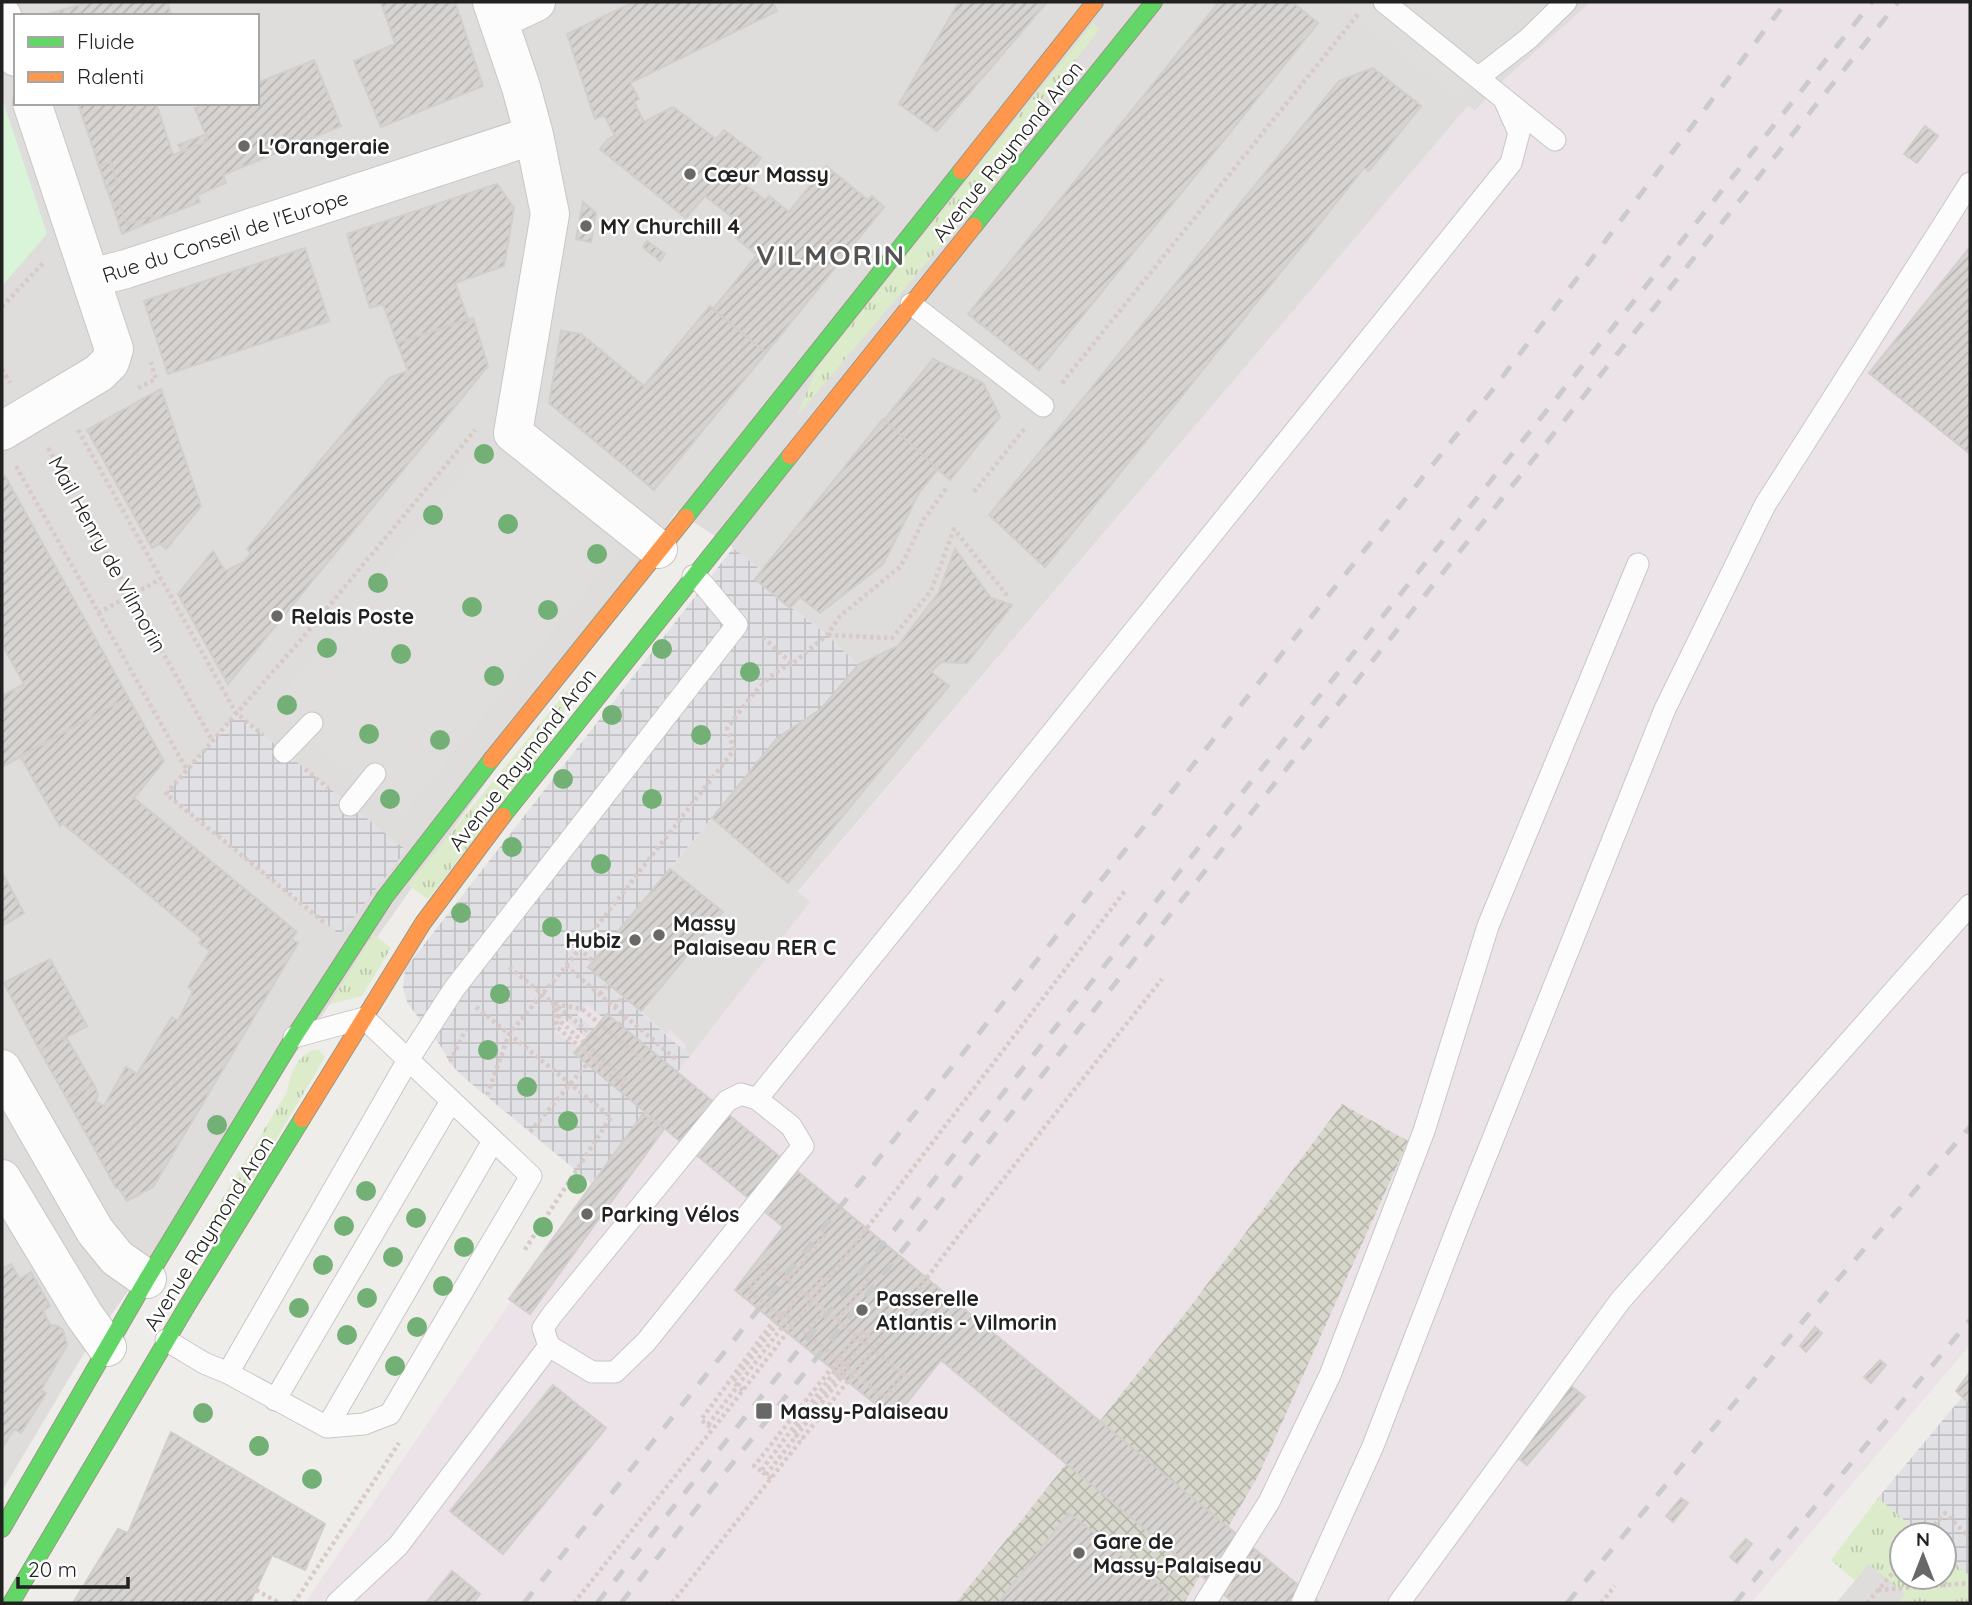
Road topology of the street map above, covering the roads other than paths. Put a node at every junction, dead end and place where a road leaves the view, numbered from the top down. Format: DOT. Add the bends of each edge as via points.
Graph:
graph roads {
  1 [pos="536,2"];
  2 [pos="1095,2"];
  3 [pos="1384,2"];
  4 [pos="1566,2"];
  5 [pos="1146,4"];
  6 [pos="495,11"];
  7 [pos="2,16"];
  8 [pos="14,51"];
  9 [pos="1479,77"];
  10 [pos="1504,99"];
  11 [pos="33,105"];
  12 [pos="534,135"];
  13 [pos="1555,140"];
  14 [pos="1970,183"];
  15 [pos="92,278"];
  16 [pos="911,304"];
  17 [pos="1043,406"];
  18 [pos="14,435"];
  19 [pos="678,564"];
  20 [pos="1637,564"];
  21 [pos="649,588"];
  22 [pos="587,684"];
  23 [pos="312,723"];
  24 [pos="566,737"];
  25 [pos="284,752"];
  26 [pos="374,774"];
  27 [pos="350,805"];
  28 [pos="1970,905"];
  29 [pos="364,1018"];
  30 [pos="294,1037"];
  31 [pos="408,1060"];
  32 [pos="2,1069"];
  33 [pos="758,1099"];
  34 [pos="451,1101"];
  35 [pos="493,1140"];
  36 [pos="2,1179"];
  37 [pos="167,1292"];
  38 [pos="166,1340"];
  39 [pos="549,1346"];
  40 [pos="127,1359"];
  41 [pos="228,1373"];
  42 [pos="275,1400"];
  43 [pos="327,1427"];
  44 [pos="2,1530"];
  45 [pos="10,1603"];
  46 [pos="337,1603"];
  47 [pos="1205,1603"];
  48 [pos="1302,1603"];
  49 [pos="1399,1603"];
  1 -- 6 [label="street"];
  2 -- 19 [label="street, Avenue Raymond Aron"];
  3 -- 9 [label="lane"];
  4 -- 9 [label="lane"];
  5 -- 16 [label="street, Avenue Raymond Aron"];
  6 -- 12 [label="street"];
  7 -- 8 [label="street"];
  9 -- 10 [label="lane"];
  10 -- 13 [label="lane"];
  10 -- 33 [label="lane" via="1519,133 1511,163"];
  11 -- 15 [label="street, Rue du Conseil de l'Europe"];
  12 -- 15 [label="street, Rue du Conseil de l'Europe"];
  12 -- 19 [label="street" via="550,214 513,433"];
  14 -- 48 [label="lane" via="1765,505 1665,709 1373,1446"];
  15 -- 18 [label="street" via="114,349 110,362 67,409"];
  16 -- 17 [label="lane"];
  16 -- 19 [label="street, Avenue Raymond Aron"];
  19 -- 21 [label="street" via="664,568"];
  19 -- 24 [label="street, Avenue Raymond Aron"];
  19 -- 30 [label="street, Avenue Raymond Aron" via="537,700 385,897"];
  19 -- 31 [label="lane" via="704,584 737,625 485,948"];
  20 -- 47 [label="lane" via="1489,926 1423,1131 1330,1375 1269,1502"];
  22 -- 24 [label="street"];
  23 -- 25 [label="lane"];
  24 -- 29 [label="street, Avenue Raymond Aron" via="423,923"];
  26 -- 27 [label="lane"];
  28 -- 49 [label="lane" via="1620,1301"];
  29 -- 30 [label="lane"];
  29 -- 31 [label="lane"];
  29 -- 37 [label="street, Avenue Raymond Aron"];
  30 -- 37 [label="street, Avenue Raymond Aron"];
  31 -- 34 [label="lane"];
  31 -- 41 [label="lane"];
  32 -- 37 [label="street" via="95,1231 117,1258"];
  33 -- 39 [label="lane" via="741,1094 727,1101 552,1315 544,1328"];
  33 -- 39 [label="lane" via="791,1126 803,1146 646,1342 615,1372 592,1372"];
  34 -- 35 [label="lane"];
  34 -- 42 [label="lane"];
  35 -- 43 [label="lane"];
  35 -- 43 [label="lane" via="531,1176 390,1414 364,1423"];
  36 -- 40 [label="street" via="84,1315"];
  37 -- 38 [label="street, Avenue Raymond Aron"];
  37 -- 40 [label="street, Avenue Raymond Aron"];
  38 -- 40 [label="street, Avenue Raymond Aron"];
  38 -- 41 [label="lane"];
  39 -- 46 [label="lane" via="398,1546"];
  40 -- 44 [label="street, Avenue Raymond Aron"];
  40 -- 45 [label="street, Avenue Raymond Aron"];
  41 -- 42 [label="lane"];
  42 -- 43 [label="lane"];
}
